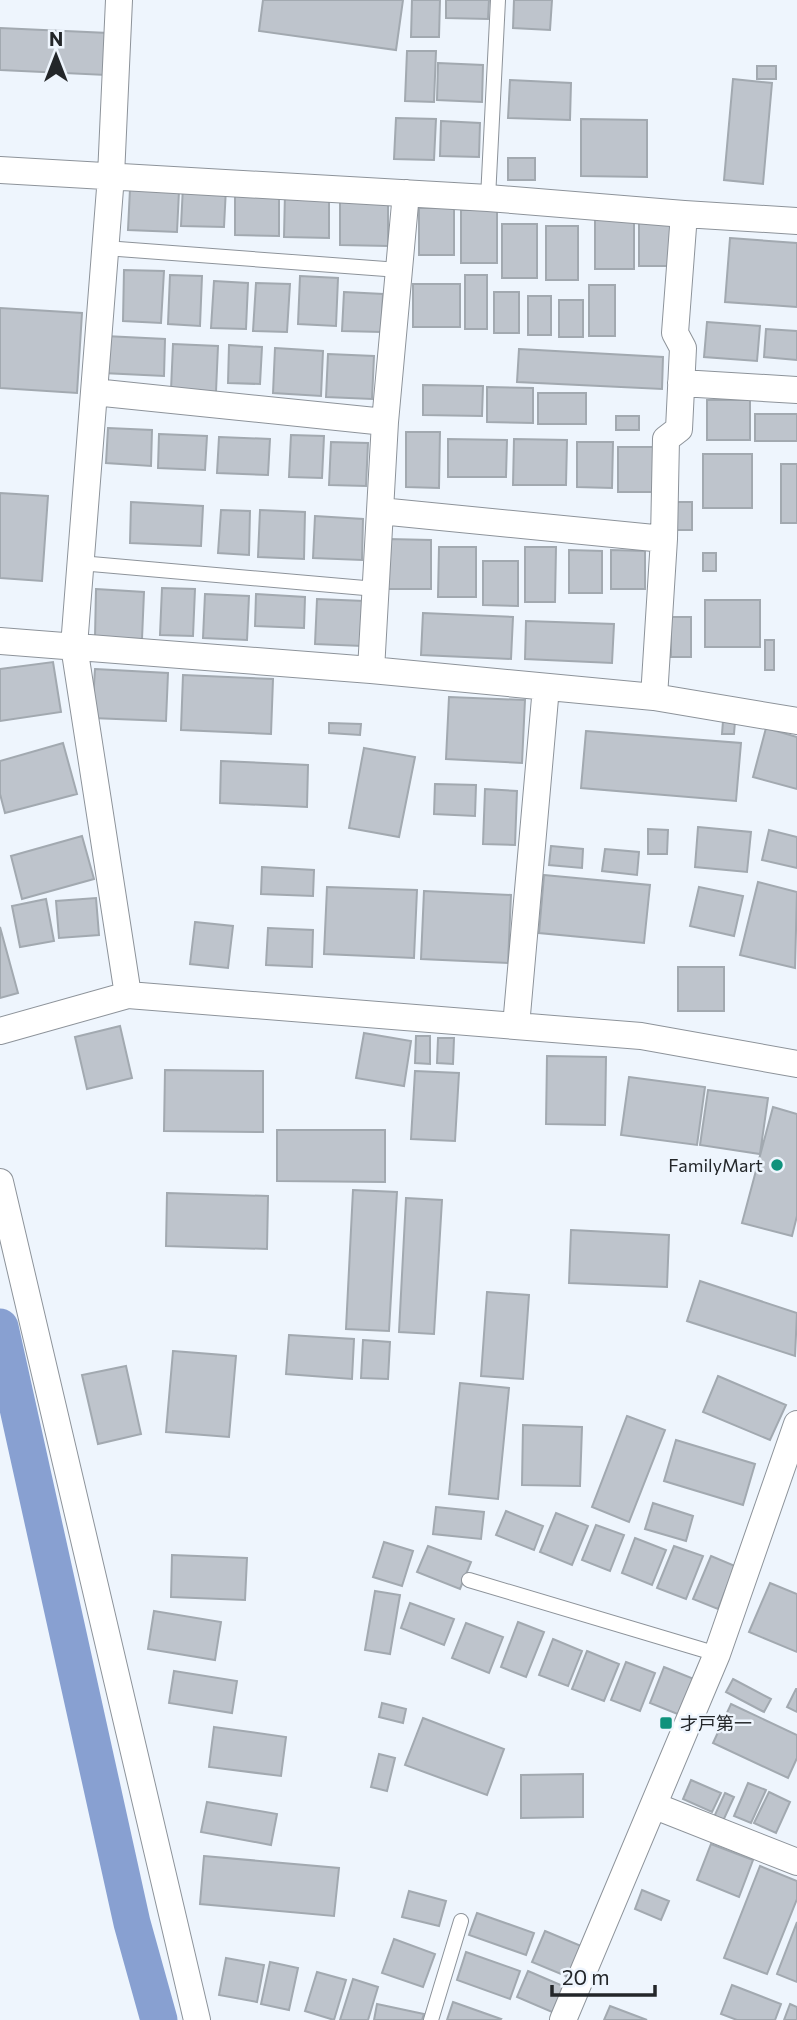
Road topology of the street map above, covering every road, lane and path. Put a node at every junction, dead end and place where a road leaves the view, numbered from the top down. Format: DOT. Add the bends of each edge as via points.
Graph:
graph roads {
  1 [pos="119,0"];
  2 [pos="498,0"];
  3 [pos="0,170"];
  4 [pos="111,176"];
  5 [pos="406,193"];
  6 [pos="488,198"];
  7 [pos="684,214"];
  8 [pos="797,221"];
  9 [pos="105,248"];
  10 [pos="399,270"];
  11 [pos="681,383"];
  12 [pos="797,390"];
  13 [pos="94,392"];
  14 [pos="385,422"];
  15 [pos="380,511"];
  16 [pos="664,539"];
  17 [pos="80,563"];
  18 [pos="376,589"];
  19 [pos="0,641"];
  20 [pos="74,646"];
  21 [pos="371,670"];
  22 [pos="546,687"];
  23 [pos="654,696"];
  24 [pos="797,721"];
  25 [pos="128,995"];
  26 [pos="516,1026"];
  27 [pos="0,1031"];
  28 [pos="797,1064"];
  29 [pos="0,1182"];
  30 [pos="797,1424"];
  31 [pos="469,1580"];
  32 [pos="717,1654"];
  33 [pos="654,1805"];
  34 [pos="797,1862"];
  35 [pos="461,1921"];
  36 [pos="197,2020"];
  37 [pos="431,2020"];
  38 [pos="564,2020"];
  1 -- 4 [label="street"];
  2 -- 6 [label="lane"];
  3 -- 4 [label="street"];
  4 -- 5 [label="street"];
  4 -- 9 [label="street"];
  5 -- 6 [label="street"];
  5 -- 10 [label="street"];
  6 -- 7 [label="street"];
  7 -- 8 [label="street"];
  7 -- 11 [label="street" via="675,334 682,348"];
  9 -- 10 [label="lane"];
  9 -- 13 [label="street"];
  10 -- 14 [label="street"];
  11 -- 12 [label="street"];
  11 -- 16 [label="street" via="679,429 666,439"];
  13 -- 14 [label="street"];
  13 -- 17 [label="street"];
  14 -- 15 [label="street"];
  15 -- 16 [label="street"];
  15 -- 18 [label="street"];
  16 -- 23 [label="street"];
  17 -- 18 [label="lane"];
  17 -- 20 [label="street"];
  18 -- 21 [label="street"];
  19 -- 20 [label="street"];
  20 -- 21 [label="street"];
  20 -- 25 [label="street"];
  21 -- 22 [label="street"];
  22 -- 23 [label="street"];
  22 -- 26 [label="street"];
  23 -- 24 [label="street"];
  25 -- 26 [label="street"];
  25 -- 27 [label="street"];
  26 -- 28 [label="street" via="641,1036"];
  29 -- 36 [label="street"];
  30 -- 32 [label="street"];
  31 -- 32 [label="lane"];
  32 -- 33 [label="street"];
  33 -- 34 [label="street"];
  33 -- 38 [label="street"];
  35 -- 37 [label="lane"];
}
